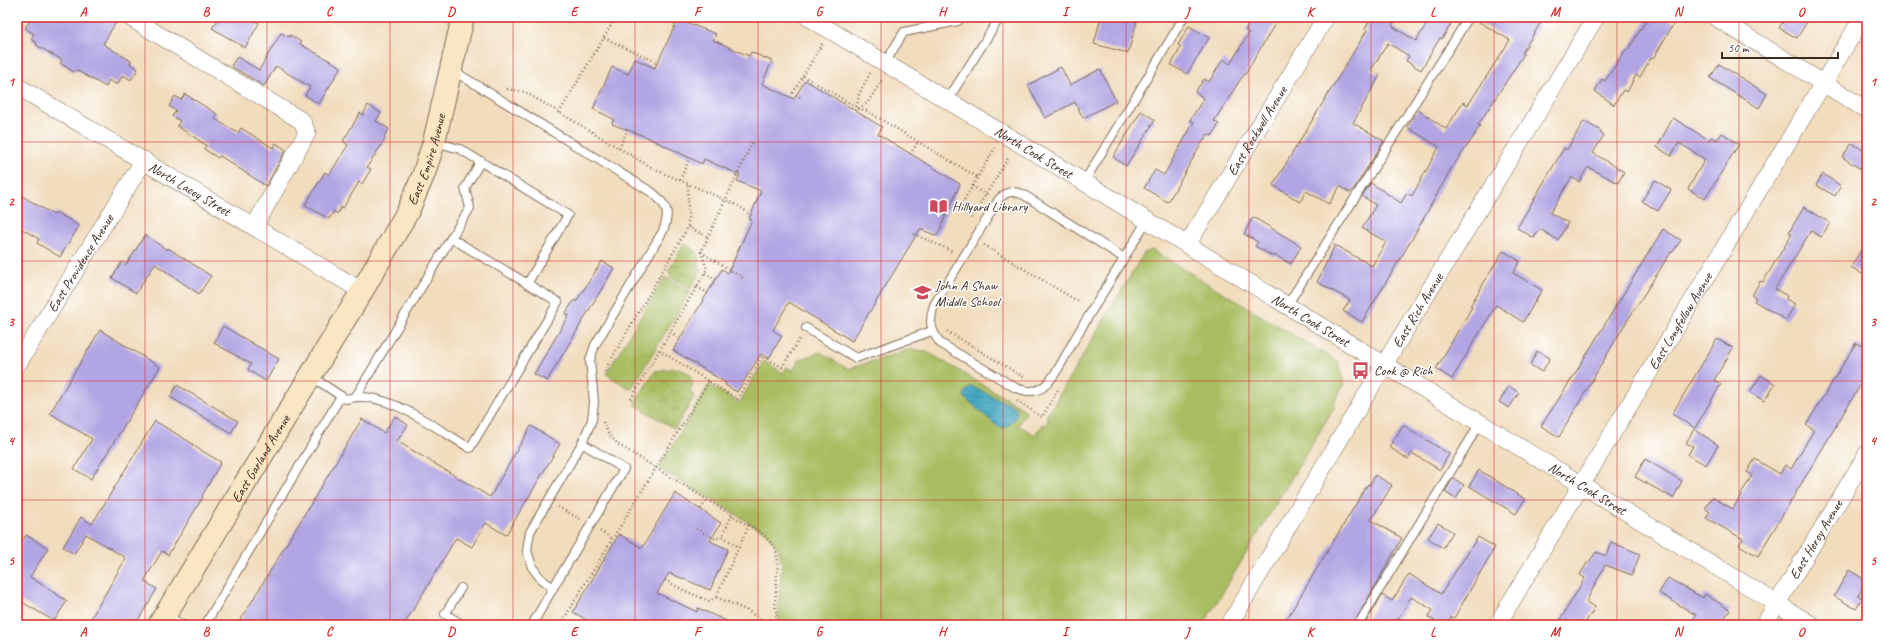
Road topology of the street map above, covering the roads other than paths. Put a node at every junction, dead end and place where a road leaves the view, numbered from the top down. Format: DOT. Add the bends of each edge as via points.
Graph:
graph roads {
  1 [pos="129,17"];
  2 [pos="463,17"];
  3 [pos="808,17"];
  4 [pos="960,17"];
  5 [pos="1000,17"];
  6 [pos="1184,17"];
  7 [pos="1326,17"];
  8 [pos="1469,17"];
  9 [pos="1596,17"];
  10 [pos="1715,17"];
  11 [pos="1863,17"];
  12 [pos="451,69"];
  13 [pos="883,72"];
  14 [pos="1823,83"];
  15 [pos="17,86"];
  16 [pos="947,101"];
  17 [pos="1867,110"];
  18 [pos="434,142"];
  19 [pos="144,160"];
  20 [pos="481,161"];
  21 [pos="1084,182"];
  22 [pos="1147,220"];
  23 [pos="254,227"];
  24 [pos="451,238"];
  25 [pos="1187,245"];
  26 [pos="1124,258"];
  27 [pos="527,284"];
  28 [pos="362,291"];
  29 [pos="1286,306"];
  30 [pos="806,328"];
  31 [pos="932,331"];
  32 [pos="17,365"];
  33 [pos="1384,365"];
  34 [pos="310,376"];
  35 [pos="341,396"];
  36 [pos="356,396"];
  37 [pos="1480,423"];
  38 [pos="582,443"];
  39 [pos="1867,454"];
  40 [pos="1581,486"];
  41 [pos="461,588"];
  42 [pos="553,588"];
  43 [pos="1777,604"];
  44 [pos="169,622"];
  45 [pos="205,625"];
  46 [pos="463,625"];
  47 [pos="533,625"];
  48 [pos="1229,625"];
  49 [pos="1358,625"];
  50 [pos="1497,625"];
  51 [pos="1764,625"];
  52 [pos="1812,625"];
  1 -- 23 [label="street" via="302,121 307,133"];
  2 -- 12 [label="street, East Empire Avenue"];
  3 -- 13 [label="street, North Cook Street"];
  4 -- 13 [label="lane" via="958,21 904,32"];
  5 -- 16 [label="lane"];
  6 -- 21 [label="lane"];
  7 -- 25 [label="street, East Rockwell Avenue"];
  8 -- 29 [label="lane"];
  9 -- 33 [label="street, East Rich Avenue"];
  10 -- 14 [label="street"];
  11 -- 14 [label="street, East Longfellow Avenue"];
  12 -- 18 [label="street, East Empire Avenue"];
  12 -- 38 [label="lane" via="654,193 664,203 668,218 663,231 595,345 590,360 594,402 592,420"];
  13 -- 16 [label="street, North Cook Street"];
  14 -- 17 [label="street"];
  14 -- 40 [label="street, East Longfellow Avenue"];
  15 -- 19 [label="street, North Lacey Street"];
  16 -- 21 [label="street, North Cook Street"];
  18 -- 20 [label="lane" via="460,149"];
  18 -- 28 [label="street, East Empire Avenue" via="408,211"];
  19 -- 23 [label="street, North Lacey Street"];
  19 -- 32 [label="street, East Providence Avenue"];
  20 -- 24 [label="lane" via="465,188 470,208"];
  20 -- 27 [label="lane" via="568,215"];
  21 -- 22 [label="street, North Cook Street"];
  22 -- 25 [label="street, North Cook Street"];
  22 -- 26 [label="lane"];
  23 -- 28 [label="street, North Lacey Street"];
  24 -- 27 [label="lane"];
  24 -- 36 [label="lane"];
  25 -- 29 [label="street, North Cook Street"];
  26 -- 31 [label="lane" via="1049,382 1040,389 1029,392 1016,388 940,343"];
  26 -- 31 [label="lane" via="1015,191 1006,193 998,199 934,305 930,321"];
  27 -- 36 [label="lane" via="558,302 470,448 394,404"];
  28 -- 34 [label="street, East Garland Avenue"];
  29 -- 33 [label="street, North Cook Street"];
  30 -- 31 [label="lane" via="856,358"];
  33 -- 37 [label="street, North Cook Street"];
  33 -- 48 [label="street, East Rich Avenue"];
  34 -- 35 [label="lane"];
  34 -- 44 [label="street, East Garland Avenue"];
  35 -- 36 [label="lane" via="346,399"];
  35 -- 45 [label="lane"];
  37 -- 40 [label="street, North Cook Street"];
  37 -- 49 [label="lane"];
  38 -- 42 [label="lane" via="530,532 527,550 532,567 541,579"];
  38 -- 42 [label="lane" via="624,469"];
  39 -- 43 [label="street, East Heroy Avenue"];
  40 -- 43 [label="street, North Cook Street"];
  40 -- 50 [label="street, East Longfellow Avenue"];
  41 -- 46 [label="lane" via="445,614"];
  42 -- 47 [label="lane"];
  43 -- 51 [label="street, East Heroy Avenue"];
  43 -- 52 [label="street, North Cook Street"];
}
